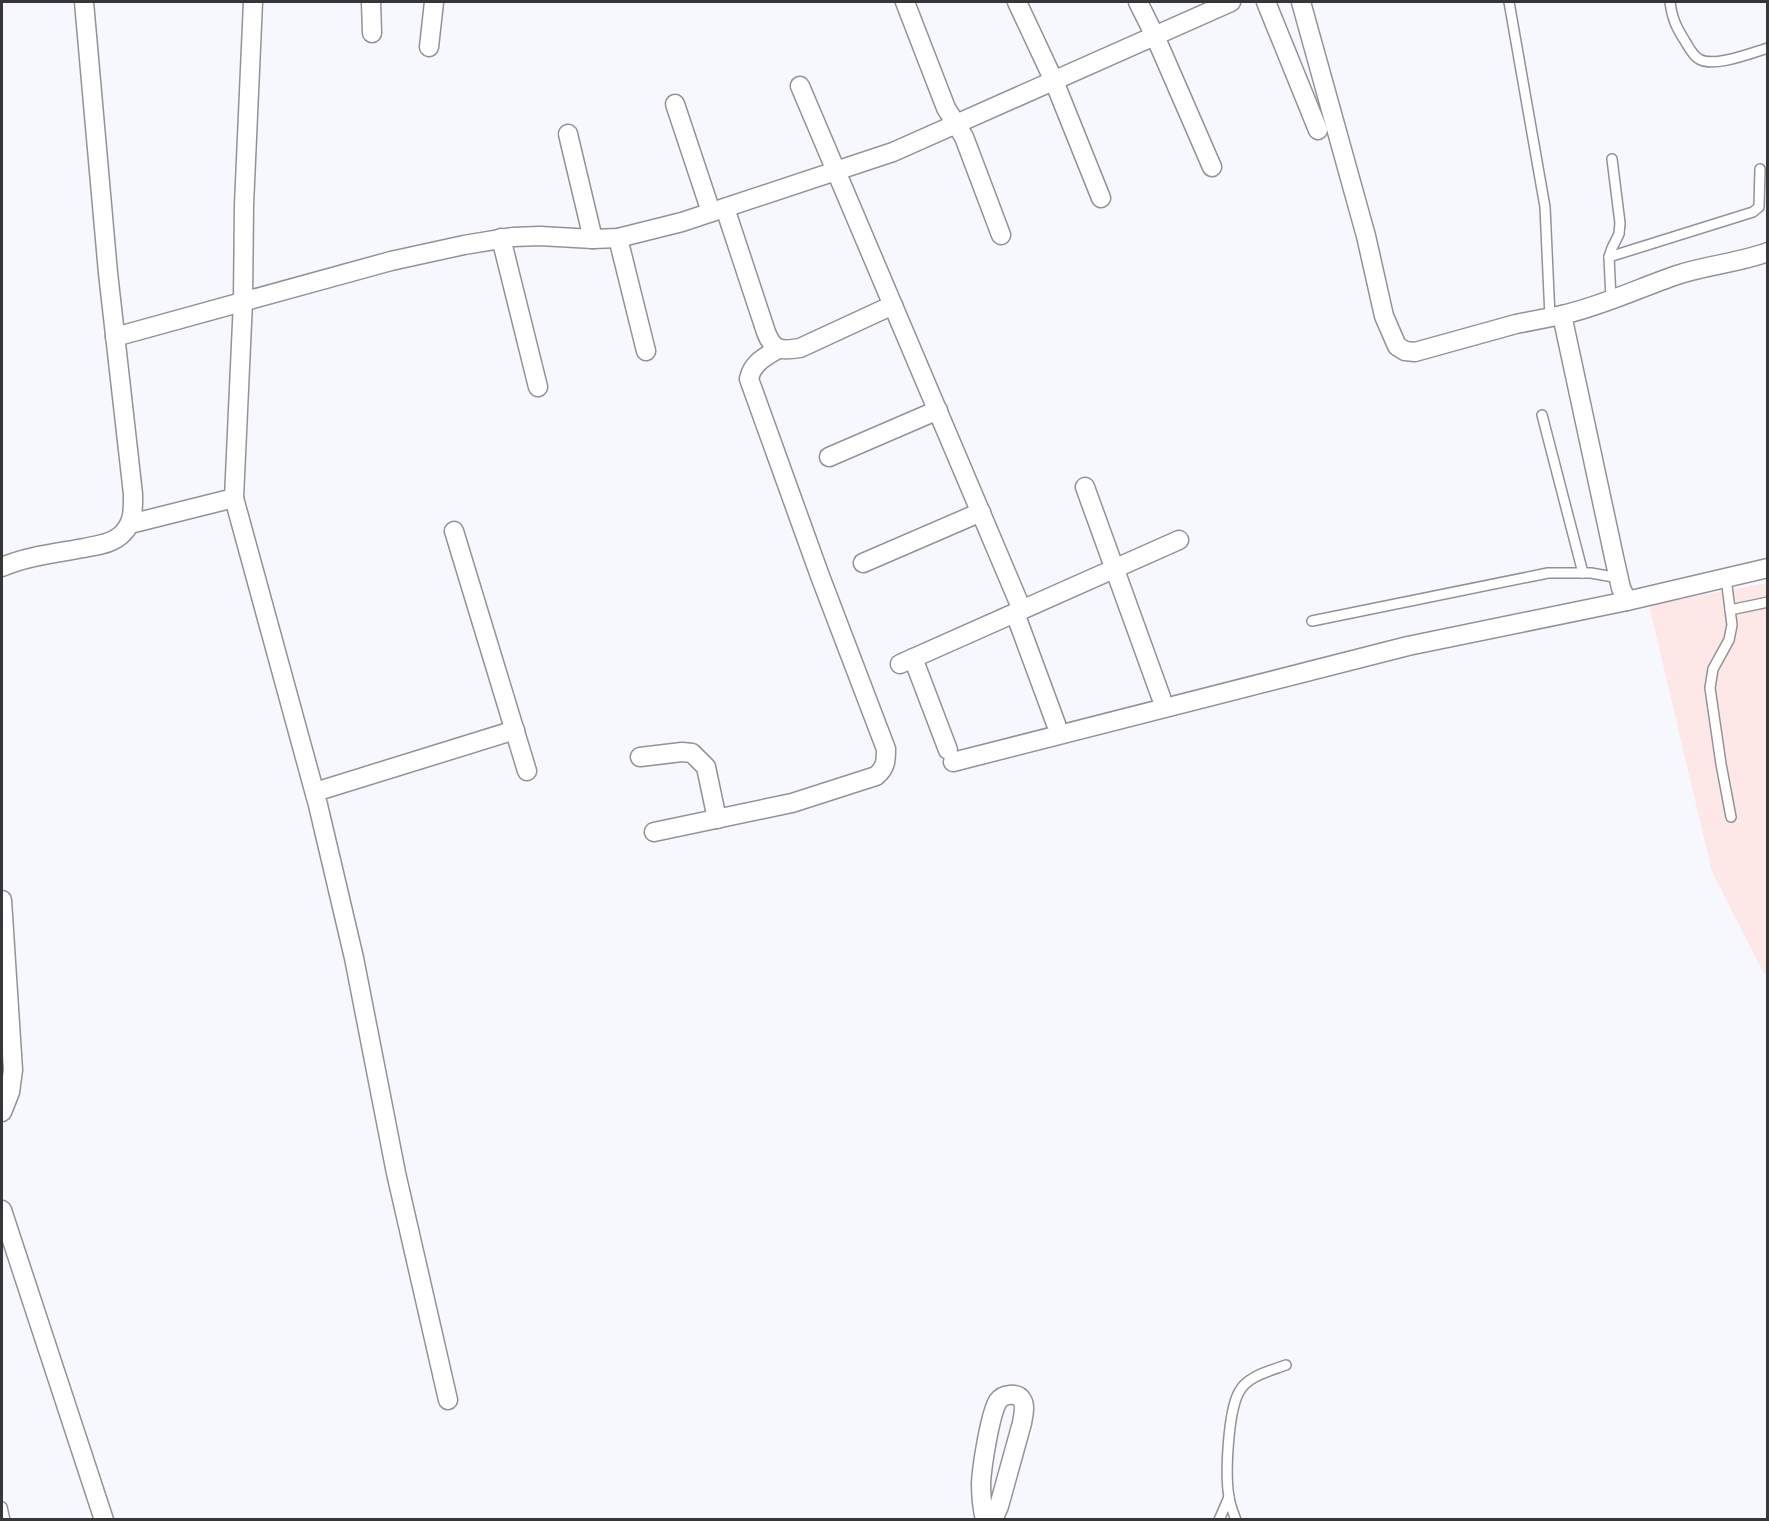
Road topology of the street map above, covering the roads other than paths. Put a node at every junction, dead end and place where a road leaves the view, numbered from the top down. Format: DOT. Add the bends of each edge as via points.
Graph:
graph roads {
  1 [pos="84,2"];
  2 [pos="253,2"];
  3 [pos="371,2"];
  4 [pos="434,2"];
  5 [pos="905,2"];
  6 [pos="1017,2"];
  7 [pos="1138,2"];
  8 [pos="1231,2"];
  9 [pos="1266,2"];
  10 [pos="1301,2"];
  11 [pos="1509,2"];
  12 [pos="1670,2"];
  13 [pos="372,33"];
  14 [pos="1155,36"];
  15 [pos="429,47"];
  16 [pos="1767,48"];
  17 [pos="1054,81"];
  18 [pos="800,86"];
  19 [pos="675,104"];
  20 [pos="956,124"];
  21 [pos="1318,130"];
  22 [pos="568,134"];
  23 [pos="1612,159"];
  24 [pos="1212,167"];
  25 [pos="1760,169"];
  26 [pos="836,172"];
  27 [pos="1101,198"];
  28 [pos="718,210"];
  29 [pos="1001,235"];
  30 [pos="501,238"];
  31 [pos="618,238"];
  32 [pos="593,240"];
  33 [pos="1767,252"];
  34 [pos="1609,257"];
  35 [pos="1611,299"];
  36 [pos="243,302"];
  37 [pos="893,305"];
  38 [pos="1556,316"];
  39 [pos="115,337"];
  40 [pos="778,349"];
  41 [pos="646,351"];
  42 [pos="538,387"];
  43 [pos="938,410"];
  44 [pos="1542,415"];
  45 [pos="829,457"];
  46 [pos="1085,487"];
  47 [pos="234,498"];
  48 [pos="981,512"];
  49 [pos="130,524"];
  50 [pos="454,531"];
  51 [pos="1179,540"];
  52 [pos="863,563"];
  53 [pos="2,567"];
  54 [pos="1767,568"];
  55 [pos="1115,569"];
  56 [pos="1583,573"];
  57 [pos="1619,578"];
  58 [pos="1726,578"];
  59 [pos="1627,601"];
  60 [pos="1767,602"];
  61 [pos="1730,610"];
  62 [pos="1019,611"];
  63 [pos="1312,621"];
  64 [pos="1161,697"];
  65 [pos="1056,724"];
  66 [pos="515,730"];
  67 [pos="640,757"];
  68 [pos="527,771"];
  69 [pos="315,792"];
  70 [pos="1731,817"];
  71 [pos="717,819"];
  72 [pos="654,832"];
  73 [pos="2,900"];
  74 [pos="4,979"];
  75 [pos="2,1112"];
  76 [pos="2,1210"];
  77 [pos="1286,1365"];
  78 [pos="448,1400"];
  79 [pos="1229,1497"];
  80 [pos="2,1507"];
  81 [pos="5,1520"];
  82 [pos="104,1520"];
  83 [pos="985,1520"];
  84 [pos="993,1520"];
  85 [pos="1219,1520"];
  86 [pos="1236,1520"];
  1 -- 39 [label="street"];
  2 -- 36 [label="street"];
  3 -- 13 [label="street"];
  4 -- 15 [label="street"];
  5 -- 20 [label="street" via="946,108"];
  6 -- 17 [label="street"];
  7 -- 14 [label="street"];
  8 -- 14 [label="street"];
  9 -- 21 [label="street"];
  10 -- 38 [label="street" via="1366,236 1384,316 1397,346 1415,352"];
  11 -- 38 [label="lane" via="1545,207"];
  12 -- 16 [label="lane" via="1675,25 1699,59 1724,60"];
  14 -- 17 [label="street"];
  14 -- 24 [label="street"];
  17 -- 20 [label="street"];
  17 -- 27 [label="street"];
  18 -- 26 [label="street"];
  19 -- 28 [label="street"];
  20 -- 26 [label="street"];
  20 -- 29 [label="street"];
  22 -- 32 [label="street"];
  23 -- 34 [label="lane" via="1620,223"];
  25 -- 34 [label="lane" via="1759,207 1753,212"];
  26 -- 28 [label="street"];
  26 -- 37 [label="street"];
  28 -- 31 [label="street"];
  28 -- 40 [label="street" via="770,343"];
  30 -- 32 [label="street"];
  30 -- 36 [label="street" via="391,261"];
  30 -- 42 [label="street"];
  31 -- 32 [label="street"];
  31 -- 41 [label="street"];
  33 -- 35 [label="street" via="1680,274"];
  34 -- 35 [label="lane"];
  35 -- 38 [label="street"];
  36 -- 39 [label="street"];
  36 -- 47 [label="street"];
  37 -- 40 [label="street" via="800,348"];
  37 -- 43 [label="street"];
  38 -- 57 [label="street"];
  39 -- 49 [label="street" via="133,494"];
  40 -- 71 [label="street" via="759,360 749,379 886,748 885,763 876,776 792,803"];
  43 -- 45 [label="street"];
  43 -- 48 [label="street"];
  44 -- 56 [label="lane"];
  46 -- 55 [label="street"];
  47 -- 49 [label="street"];
  47 -- 69 [label="street"];
  48 -- 52 [label="street"];
  48 -- 62 [label="street"];
  49 -- 53 [label="street" via="109,542"];
  50 -- 66 [label="street"];
  51 -- 55 [label="street"];
  54 -- 58 [label="street"];
  55 -- 62 [label="street"];
  55 -- 64 [label="street"];
  56 -- 57 [label="lane"];
  56 -- 63 [label="lane" via="1548,573"];
  57 -- 59 [label="street"];
  58 -- 59 [label="street"];
  58 -- 61 [label="lane"];
  59 -- 62 [label="street" via="1407,646 951,756 906,661"];
  60 -- 61 [label="lane"];
  61 -- 70 [label="lane" via="1729,640 1713,669 1710,688"];
  62 -- 65 [label="street"];
  66 -- 68 [label="street"];
  66 -- 69 [label="street"];
  67 -- 71 [label="street" via="692,753 706,767"];
  69 -- 78 [label="street"];
  71 -- 72 [label="street"];
  73 -- 74 [label="street"];
  74 -- 75 [label="street" via="14,1070"];
  76 -- 82 [label="street"];
  77 -- 79 [label="lane" via="1247,1382 1239,1392 1230,1435"];
  79 -- 85 [label="lane"];
  79 -- 86 [label="lane"];
  80 -- 81 [label="lane"];
  83 -- 84 [label="street" via="981,1481 993,1411 999,1399 1017,1396 1024,1410 1022,1423"];
}
